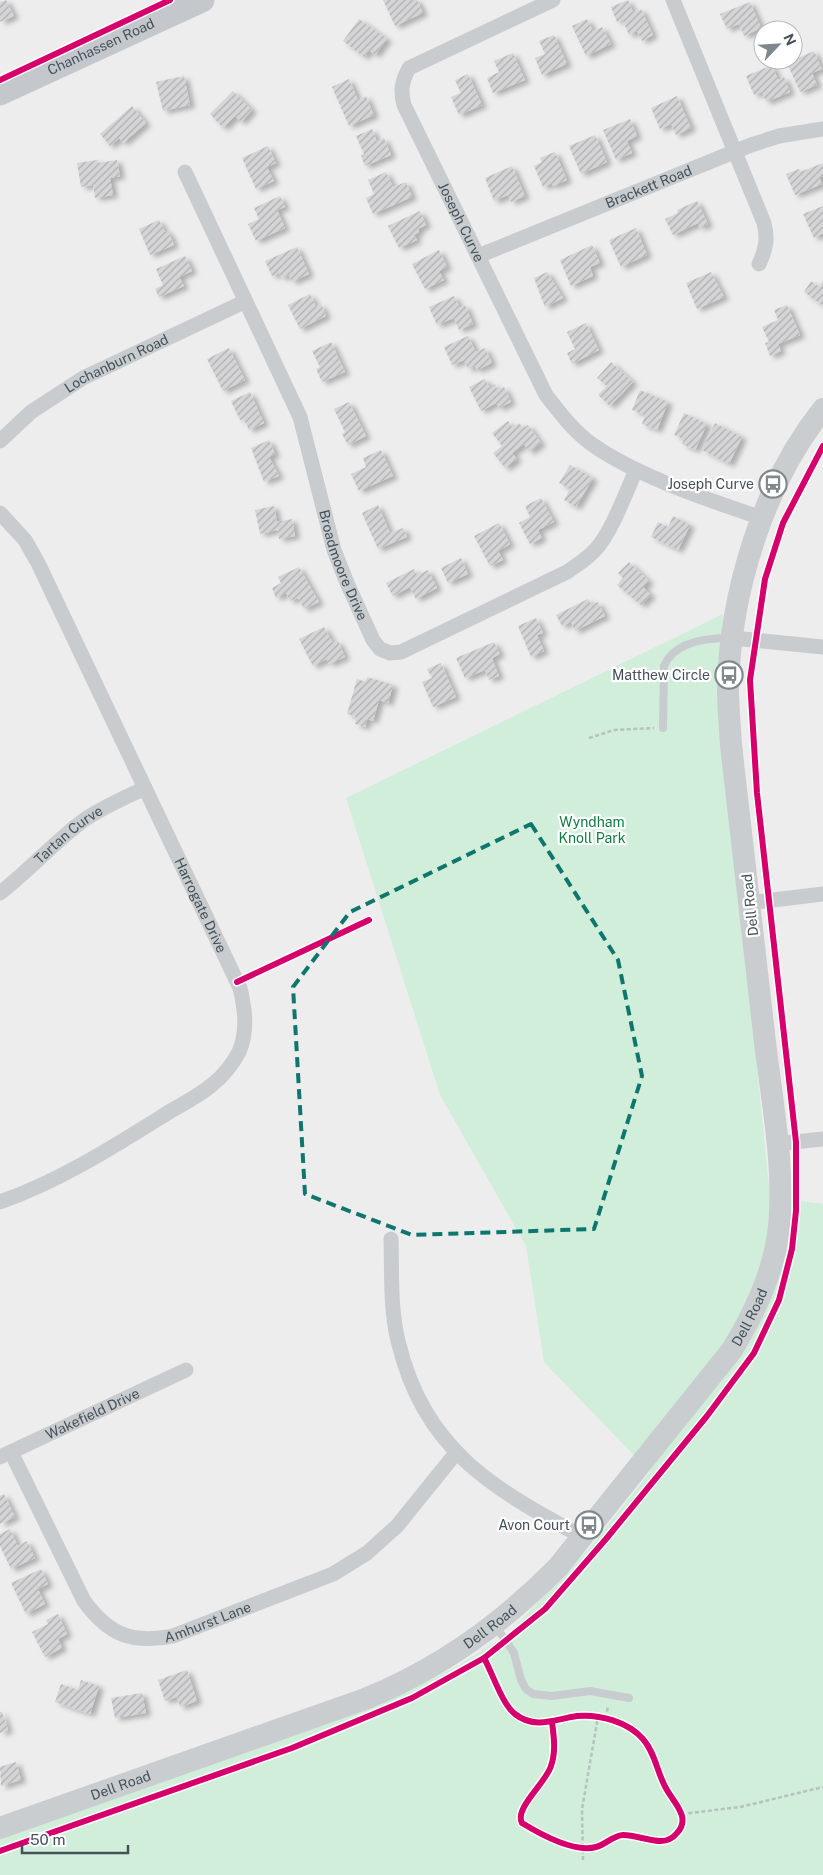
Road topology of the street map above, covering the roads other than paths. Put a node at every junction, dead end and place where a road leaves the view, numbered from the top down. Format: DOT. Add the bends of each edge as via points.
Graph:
graph roads {
  1 [pos="202,0"];
  2 [pos="552,0"];
  3 [pos="673,0"];
  4 [pos="0,93"];
  5 [pos="823,129"];
  6 [pos="735,151"];
  7 [pos="185,172"];
  8 [pos="478,256"];
  9 [pos="759,264"];
  10 [pos="244,302"];
  11 [pos="823,409"];
  12 [pos="0,441"];
  13 [pos="636,470"];
  14 [pos="0,513"];
  15 [pos="762,518"];
  16 [pos="733,638"];
  17 [pos="823,647"];
  18 [pos="663,728"];
  19 [pos="145,788"];
  20 [pos="0,893"];
  21 [pos="823,894"];
  22 [pos="749,903"];
  23 [pos="823,1139"];
  24 [pos="776,1144"];
  25 [pos="0,1202"];
  26 [pos="391,1239"];
  27 [pos="186,1370"];
  28 [pos="456,1453"];
  29 [pos="5,1454"];
  30 [pos="583,1537"];
  31 [pos="501,1634"];
  32 [pos="629,1698"];
  33 [pos="0,1828"];
  1 -- 4 [label="main road, Chanhassen Road"];
  2 -- 8 [label="street, Joseph Curve" via="420,62 409,68 402,80 404,105"];
  3 -- 6 [label="street"];
  5 -- 6 [label="street, Brackett Road" via="779,136"];
  6 -- 8 [label="street, Brackett Road"];
  6 -- 9 [label="street" via="767,236"];
  7 -- 10 [label="street, Broadmoore Drive"];
  8 -- 13 [label="street, Joseph Curve" via="546,395 567,422 592,444"];
  10 -- 12 [label="street, Lochanburn Road" via="83,378 31,412"];
  10 -- 13 [label="street, Broadmoore Drive" via="300,417 334,550 369,632 380,649 390,653 401,652 582,562 606,533"];
  11 -- 15 [label="street, Dell Road" via="802,440"];
  13 -- 15 [label="street, Joseph Curve"];
  14 -- 19 [label="street, Harrogate Drive" via="26,540 38,562"];
  15 -- 16 [label="street, Dell Road" via="749,557"];
  16 -- 17 [label="street"];
  16 -- 18 [label="lane" via="701,639 681,648 666,660"];
  16 -- 22 [label="street, Dell Road" via="728,688"];
  19 -- 20 [label="street, Tartan Curve" via="104,807 83,822"];
  19 -- 25 [label="street, Harrogate Drive" via="240,988 245,1030 239,1051 227,1069 204,1090 80,1165"];
  21 -- 22 [label="street"];
  22 -- 24 [label="street, Dell Road"];
  23 -- 24 [label="street"];
  24 -- 30 [label="street, Dell Road" via="779,1228 764,1289 748,1324 732,1350"];
  26 -- 28 [label="street" via="392,1301 397,1340 408,1376 424,1411"];
  27 -- 29 [label="street, Wakefield Drive"];
  28 -- 29 [label="street, Amhurst Lane" via="397,1526 367,1553 333,1574 173,1636 153,1640 132,1638 112,1630 96,1618"];
  28 -- 30 [label="street" via="504,1492"];
  30 -- 31 [label="street, Dell Road"];
  31 -- 32 [label="lane" via="514,1653 521,1680 533,1694 552,1696 590,1691"];
  31 -- 33 [label="street, Dell Road" via="450,1656 397,1686"];
}
